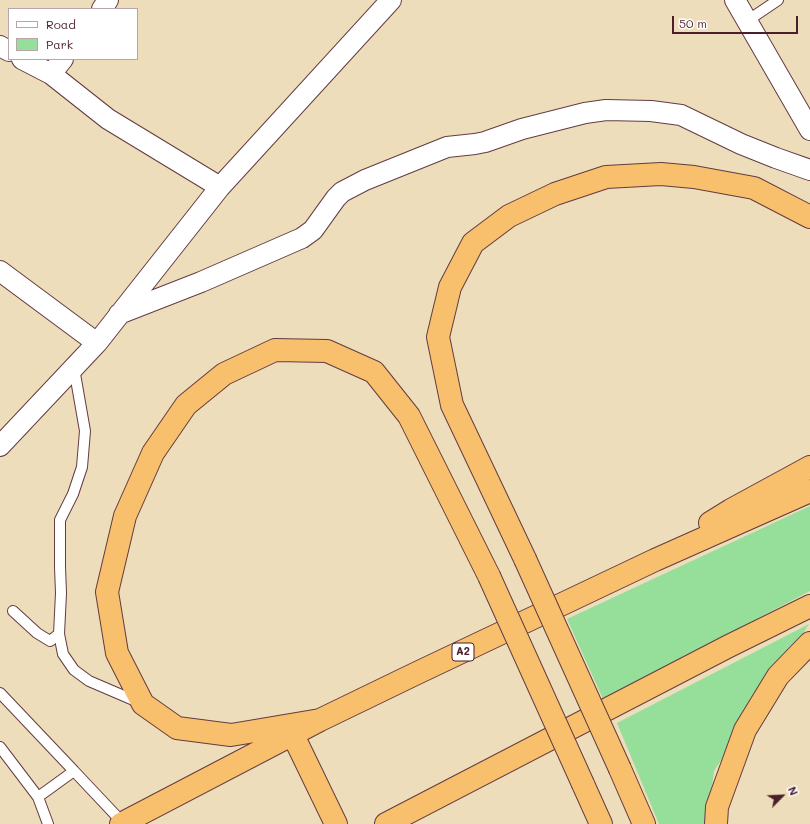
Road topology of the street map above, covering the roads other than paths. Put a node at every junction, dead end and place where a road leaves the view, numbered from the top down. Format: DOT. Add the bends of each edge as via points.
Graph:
graph roads {
  1 [pos="390,0"];
  2 [pos="735,0"];
  3 [pos="778,0"];
  4 [pos="747,21"];
  5 [pos="24,60"];
  6 [pos="62,60"];
  7 [pos="51,74"];
  8 [pos="810,130"];
  9 [pos="810,170"];
  10 [pos="220,187"];
  11 [pos="810,217"];
  12 [pos="0,271"];
  13 [pos="119,314"];
  14 [pos="97,343"];
  15 [pos="74,368"];
  16 [pos="0,446"];
  17 [pos="810,467"];
  18 [pos="810,491"];
  19 [pos="655,560"];
  20 [pos="810,606"];
  21 [pos="13,611"];
  22 [pos="58,634"];
  23 [pos="810,643"];
  24 [pos="0,693"];
  25 [pos="143,704"];
  26 [pos="320,720"];
  27 [pos="293,735"];
  28 [pos="0,747"];
  29 [pos="74,771"];
  30 [pos="38,797"];
  31 [pos="48,824"];
  32 [pos="122,824"];
  33 [pos="336,824"];
  34 [pos="386,824"];
  35 [pos="601,824"];
  36 [pos="644,824"];
  37 [pos="716,824"];
  1 -- 10 [label="street"];
  2 -- 4 [label="street"];
  3 -- 4 [label="lane"];
  4 -- 8 [label="street"];
  5 -- 7 [label="street"];
  6 -- 7 [label="street"];
  7 -- 10 [label="street" via="108,119"];
  9 -- 13 [label="street" via="741,144 681,115 606,110 585,113 529,126 475,144 443,148 364,180 342,192 313,230 302,238"];
  10 -- 13 [label="street"];
  11 -- 36 [label="highway, bridge" via="754,188 661,174 606,177 555,194 509,216 473,243 450,287 438,338 452,405 525,559"];
  12 -- 14 [label="street"];
  13 -- 14 [label="street"];
  14 -- 15 [label="street"];
  15 -- 16 [label="street"];
  15 -- 22 [label="lane" via="84,431 82,467 60,520 61,593"];
  17 -- 19 [label="highway" via="731,510"];
  18 -- 19 [label="highway, A2"];
  19 -- 26 [label="highway, A2"];
  20 -- 34 [label="highway"];
  21 -- 22 [label="lane" via="50,641"];
  22 -- 25 [label="lane" via="63,654 74,670 89,681"];
  23 -- 37 [label="highway" via="778,676 745,730 717,807"];
  24 -- 29 [label="lane"];
  25 -- 26 [label="highway" via="178,728 232,735"];
  25 -- 35 [label="highway, bridge" via="117,653 107,592 125,516 153,453 186,405 224,374 275,350 327,351 374,372 409,416 489,576"];
  26 -- 27 [label="highway, A2"];
  27 -- 32 [label="highway, A2"];
  27 -- 33 [label="highway"];
  28 -- 30 [label="lane"];
  29 -- 30 [label="lane"];
  29 -- 32 [label="lane"];
  30 -- 31 [label="lane"];
}
